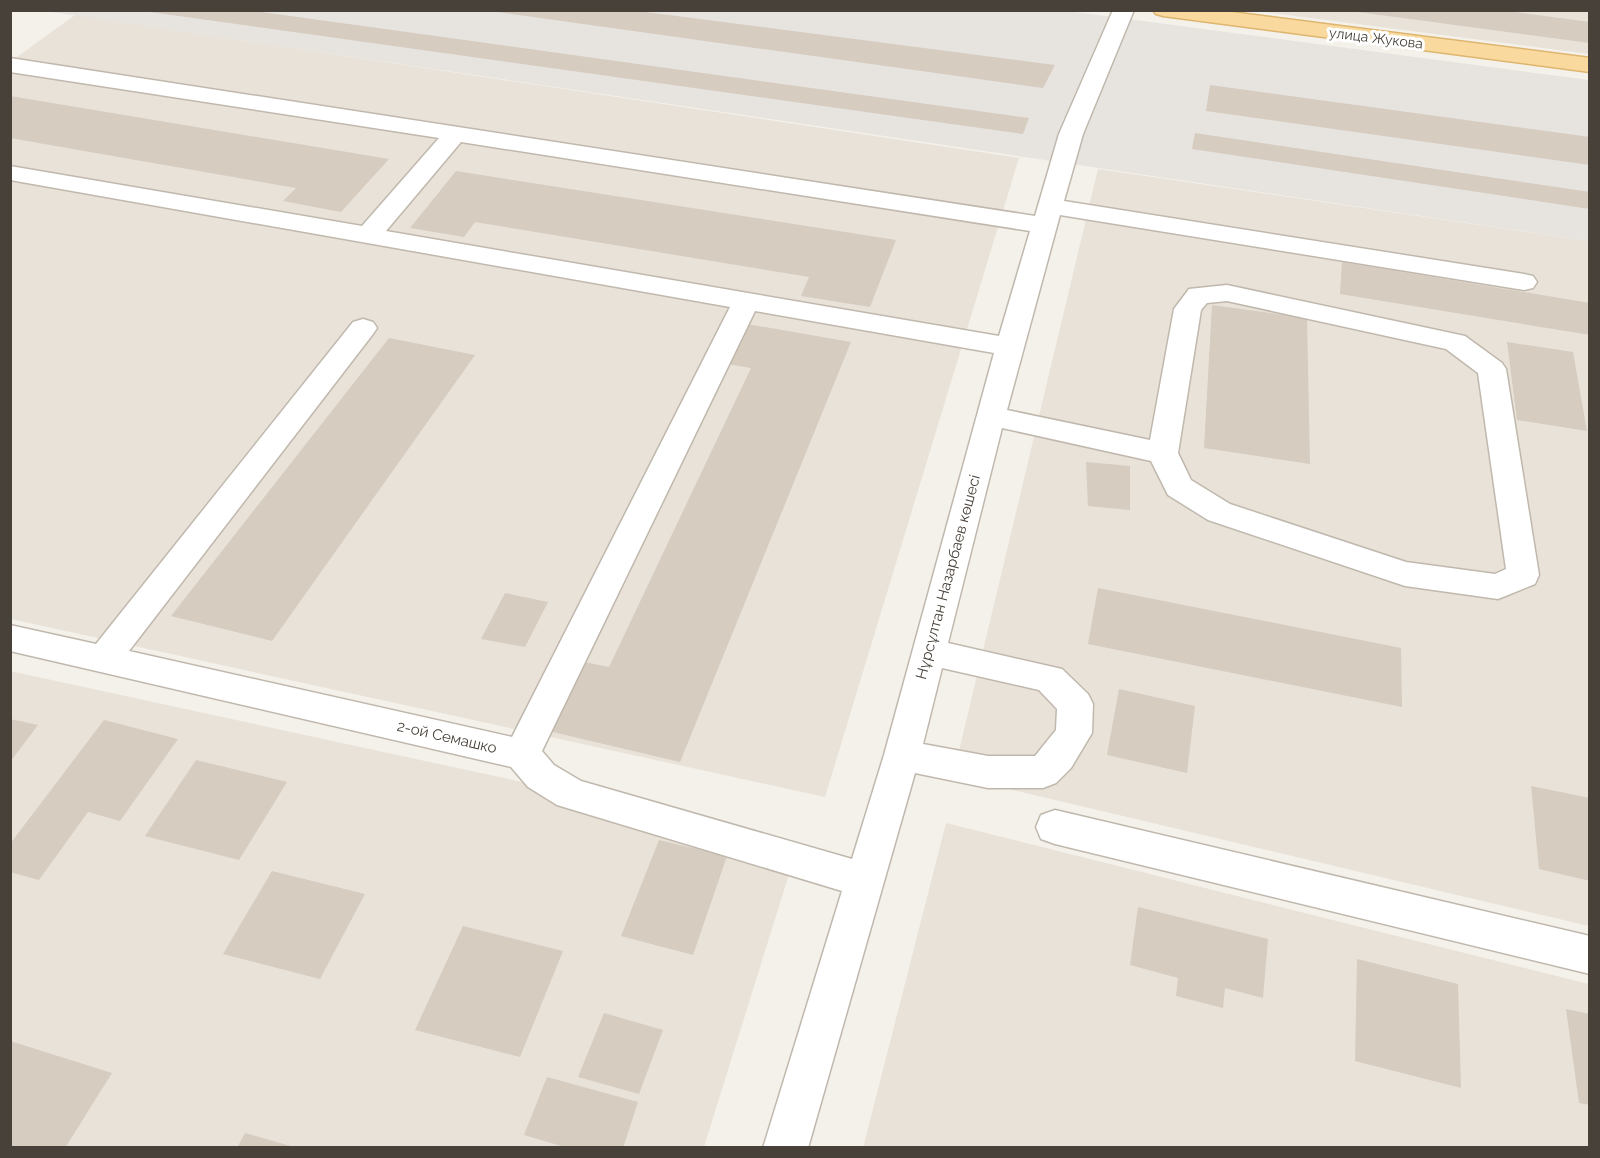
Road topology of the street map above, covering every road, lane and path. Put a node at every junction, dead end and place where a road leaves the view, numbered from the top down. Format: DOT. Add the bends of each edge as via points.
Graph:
graph roads {
  1 [pos="1124,10"];
  2 [pos="1163,10"];
  3 [pos="10,65"];
  4 [pos="1590,65"];
  5 [pos="455,134"];
  6 [pos="14,177"];
  7 [pos="1047,216"];
  8 [pos="368,236"];
  9 [pos="1524,282"];
  10 [pos="746,301"];
  11 [pos="363,328"];
  12 [pos="1010,347"];
  13 [pos="990,416"];
  14 [pos="1162,453"];
  15 [pos="10,638"];
  16 [pos="929,652"];
  17 [pos="104,659"];
  18 [pos="522,754"];
  19 [pos="902,755"];
  20 [pos="1055,827"];
  21 [pos="865,880"];
  22 [pos="1590,955"];
  23 [pos="785,1148"];
  1 -- 7 [label="street, Нұрсұлтан Назарбаев көшесі" via="1071,134"];
  2 -- 4 [label="main road, улица Жукова"];
  3 -- 5 [label="street"];
  5 -- 7 [label="street"];
  5 -- 8 [label="street"];
  6 -- 8 [label="street"];
  7 -- 9 [label="street"];
  7 -- 12 [label="street, Нұрсұлтан Назарбаев көшесі"];
  8 -- 10 [label="street"];
  10 -- 12 [label="street"];
  10 -- 18 [label="street"];
  11 -- 17 [label="street"];
  12 -- 13 [label="street, Нұрсұлтан Назарбаев көшесі"];
  13 -- 14 [label="street"];
  13 -- 16 [label="street, Нұрсұлтан Назарбаев көшесі"];
  14 -- 14 [label="street" via="1179,487 1218,512 1405,574 1498,587 1523,575 1492,369 1455,342 1227,293 1198,295 1188,309"];
  15 -- 17 [label="street, 2-ой Семашко"];
  16 -- 19 [label="street, Нұрсұлтан Назарбаев көшесі"];
  16 -- 19 [label="street" via="1050,679 1076,704 1074,733 1043,772 988,772"];
  17 -- 18 [label="street, 2-ой Семашко"];
  18 -- 21 [label="street" via="541,776 570,794"];
  19 -- 21 [label="street, Нұрсұлтан Назарбаев көшесі"];
  20 -- 22 [label="street"];
  21 -- 23 [label="street, Нұрсұлтан Назарбаев көшесі"];
}
